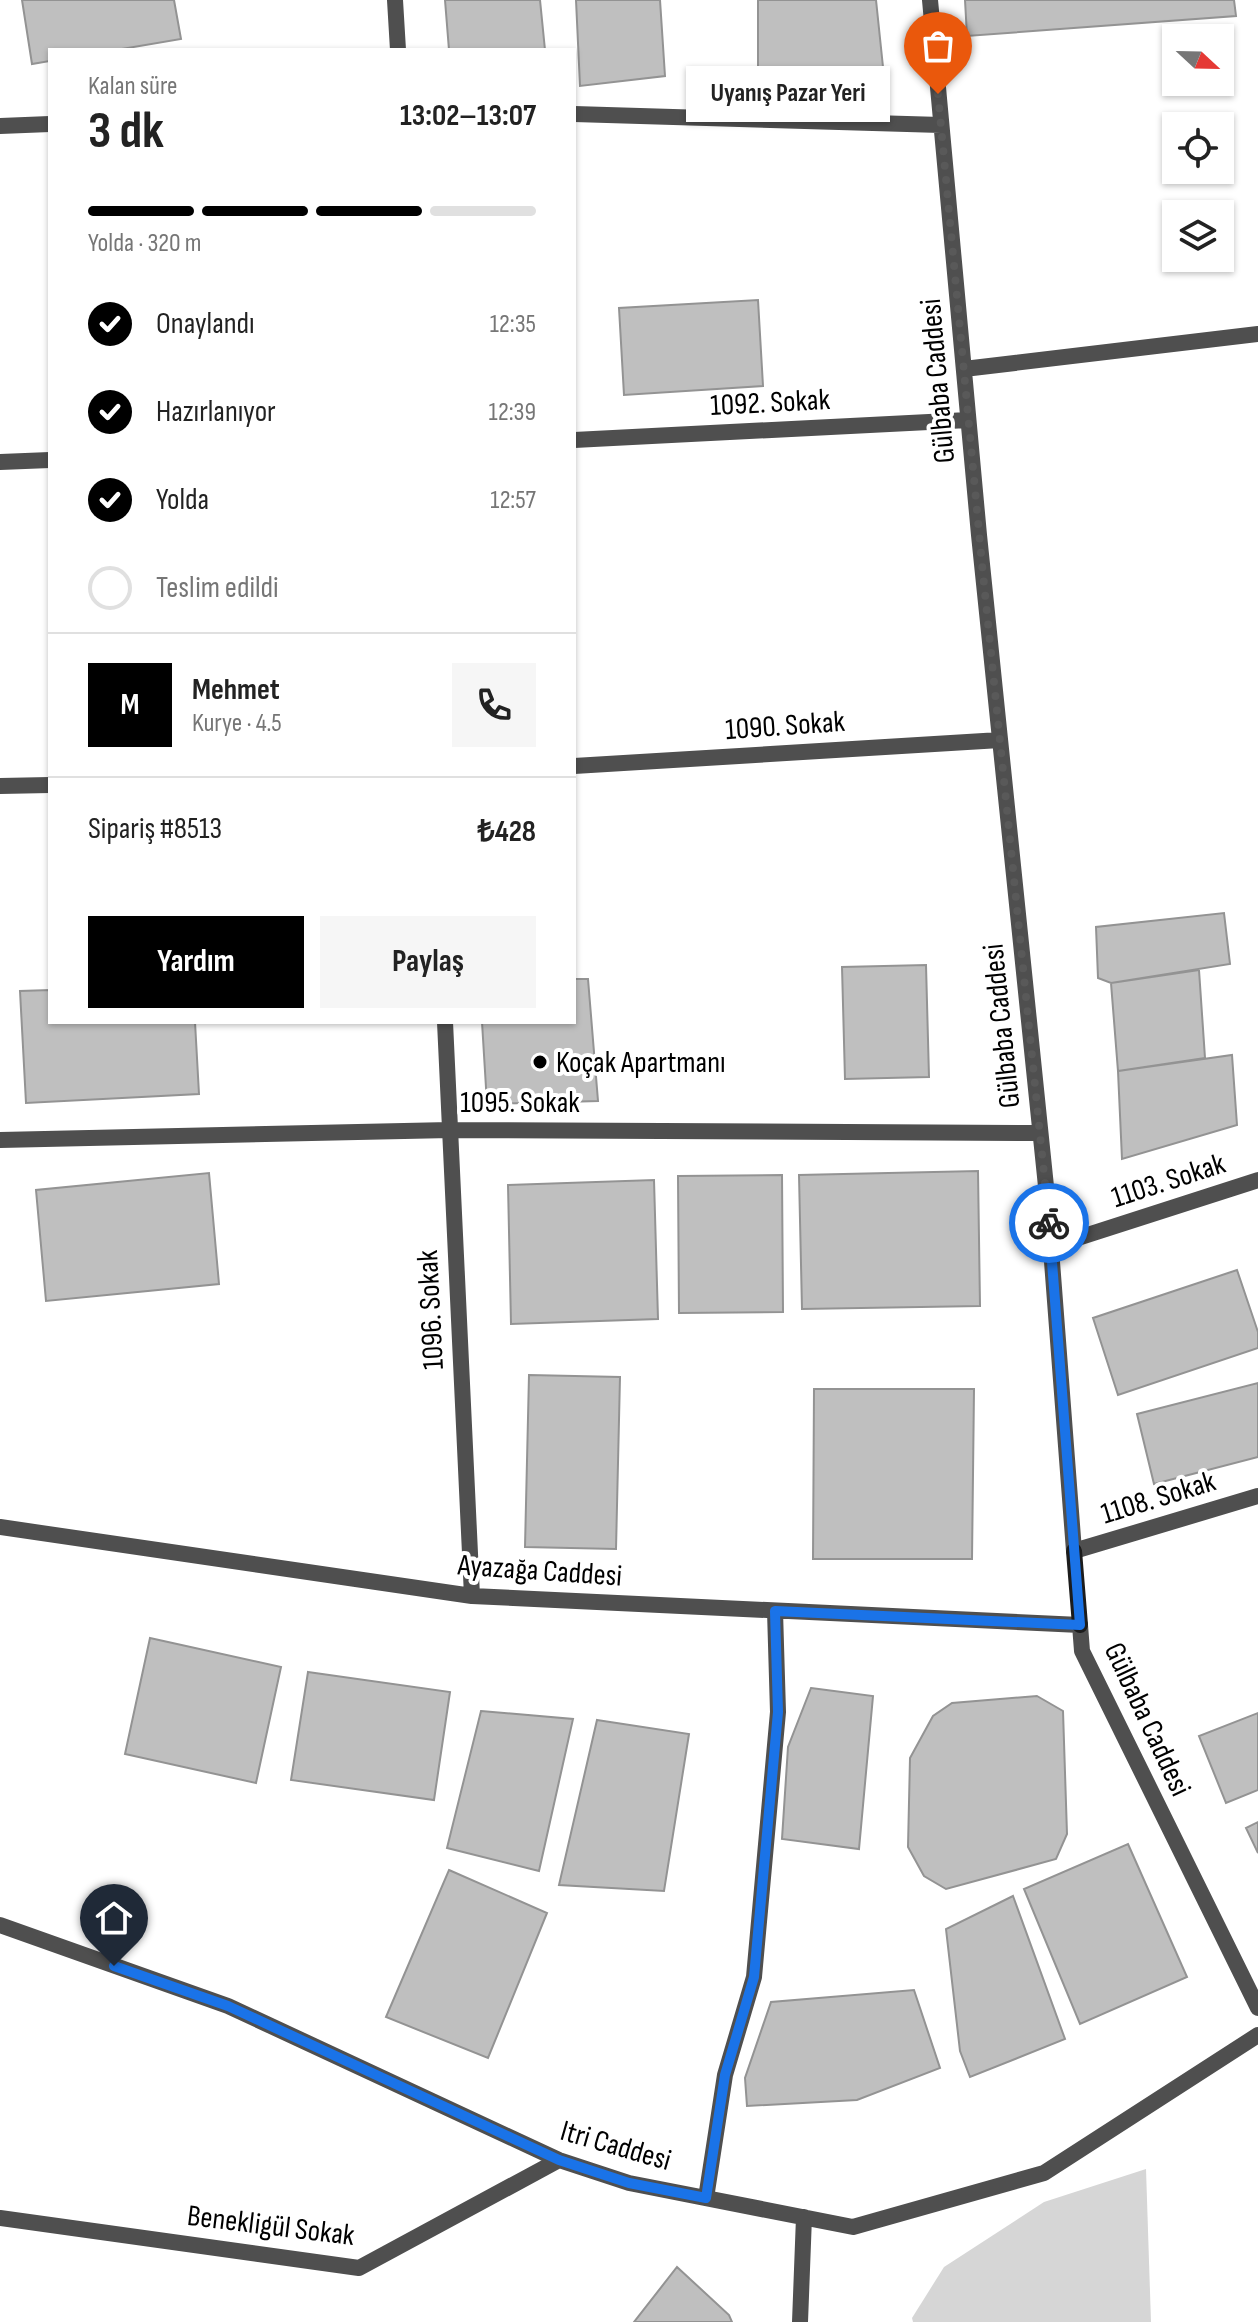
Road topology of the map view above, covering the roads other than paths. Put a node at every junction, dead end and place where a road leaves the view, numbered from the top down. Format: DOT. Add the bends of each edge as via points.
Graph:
graph roads {
  1 [pos="395,0"];
  2 [pos="930,0"];
  3 [pos="398,48"];
  4 [pos="576,114"];
  5 [pos="48,124"];
  6 [pos="941,125"];
  7 [pos="0,126"];
  8 [pos="1258,334"];
  9 [pos="964,369"];
  10 [pos="968,420"];
  11 [pos="576,440"];
  12 [pos="48,460"];
  13 [pos="0,462"];
  14 [pos="1000,740"];
  15 [pos="576,766"];
  16 [pos="48,785"];
  17 [pos="0,786"];
  18 [pos="445,1024"];
  19 [pos="450,1130"];
  20 [pos="1040,1133"];
  21 [pos="0,1140"];
  22 [pos="1258,1180"];
  23 [pos="1050,1247"];
  24 [pos="1258,1496"];
  25 [pos="0,1520"];
  26 [pos="0,1528"];
  27 [pos="1074,1551"];
  28 [pos="472,1596"];
  29 [pos="775,1611"];
  30 [pos="1080,1625"];
  31 [pos="0,1925"];
  32 [pos="1258,2008"];
  33 [pos="1258,2035"];
  34 [pos="559,2160"];
  35 [pos="706,2198"];
  36 [pos="804,2217"];
  37 [pos="0,2218"];
  38 [pos="800,2322"];
  1 -- 3 [label="street"];
  2 -- 6 [label="street, Gülbaba Caddesi"];
  4 -- 6 [label="street"];
  5 -- 7 [label="street"];
  6 -- 9 [label="street, Gülbaba Caddesi"];
  8 -- 9 [label="street"];
  9 -- 10 [label="street, Gülbaba Caddesi"];
  10 -- 11 [label="street, 1092. Sokak"];
  10 -- 14 [label="street, Gülbaba Caddesi"];
  12 -- 13 [label="street"];
  14 -- 15 [label="street, 1090. Sokak"];
  14 -- 20 [label="street, Gülbaba Caddesi"];
  16 -- 17 [label="street"];
  18 -- 19 [label="street, 1096. Sokak"];
  19 -- 20 [label="street, 1095. Sokak"];
  19 -- 21 [label="street, 1095. Sokak"];
  19 -- 28 [label="street, 1096. Sokak"];
  20 -- 23 [label="street, Gülbaba Caddesi"];
  22 -- 23 [label="street, 1103. Sokak"];
  23 -- 27 [label="street, Gülbaba Caddesi"];
  24 -- 27 [label="street, 1108. Sokak"];
  25 -- 26 [label="street"];
  26 -- 28 [label="street, Ayazağa Caddesi"];
  27 -- 30 [label="street, Gülbaba Caddesi"];
  28 -- 29 [label="street, Ayazağa Caddesi"];
  29 -- 30 [label="street, Ayazağa Caddesi"];
  29 -- 35 [label="street" via="778,1712 754,1977 725,2075"];
  30 -- 32 [label="street, Gülbaba Caddesi" via="1082,1651"];
  31 -- 34 [label="street, Itri Caddesi" via="228,2006"];
  33 -- 36 [label="street, Itri Caddesi" via="1044,2173 853,2227"];
  34 -- 35 [label="street, Itri Caddesi" via="629,2183"];
  34 -- 37 [label="street, Benekligül Sokak" via="359,2268"];
  35 -- 36 [label="street, Itri Caddesi"];
  36 -- 38 [label="street"];
}
